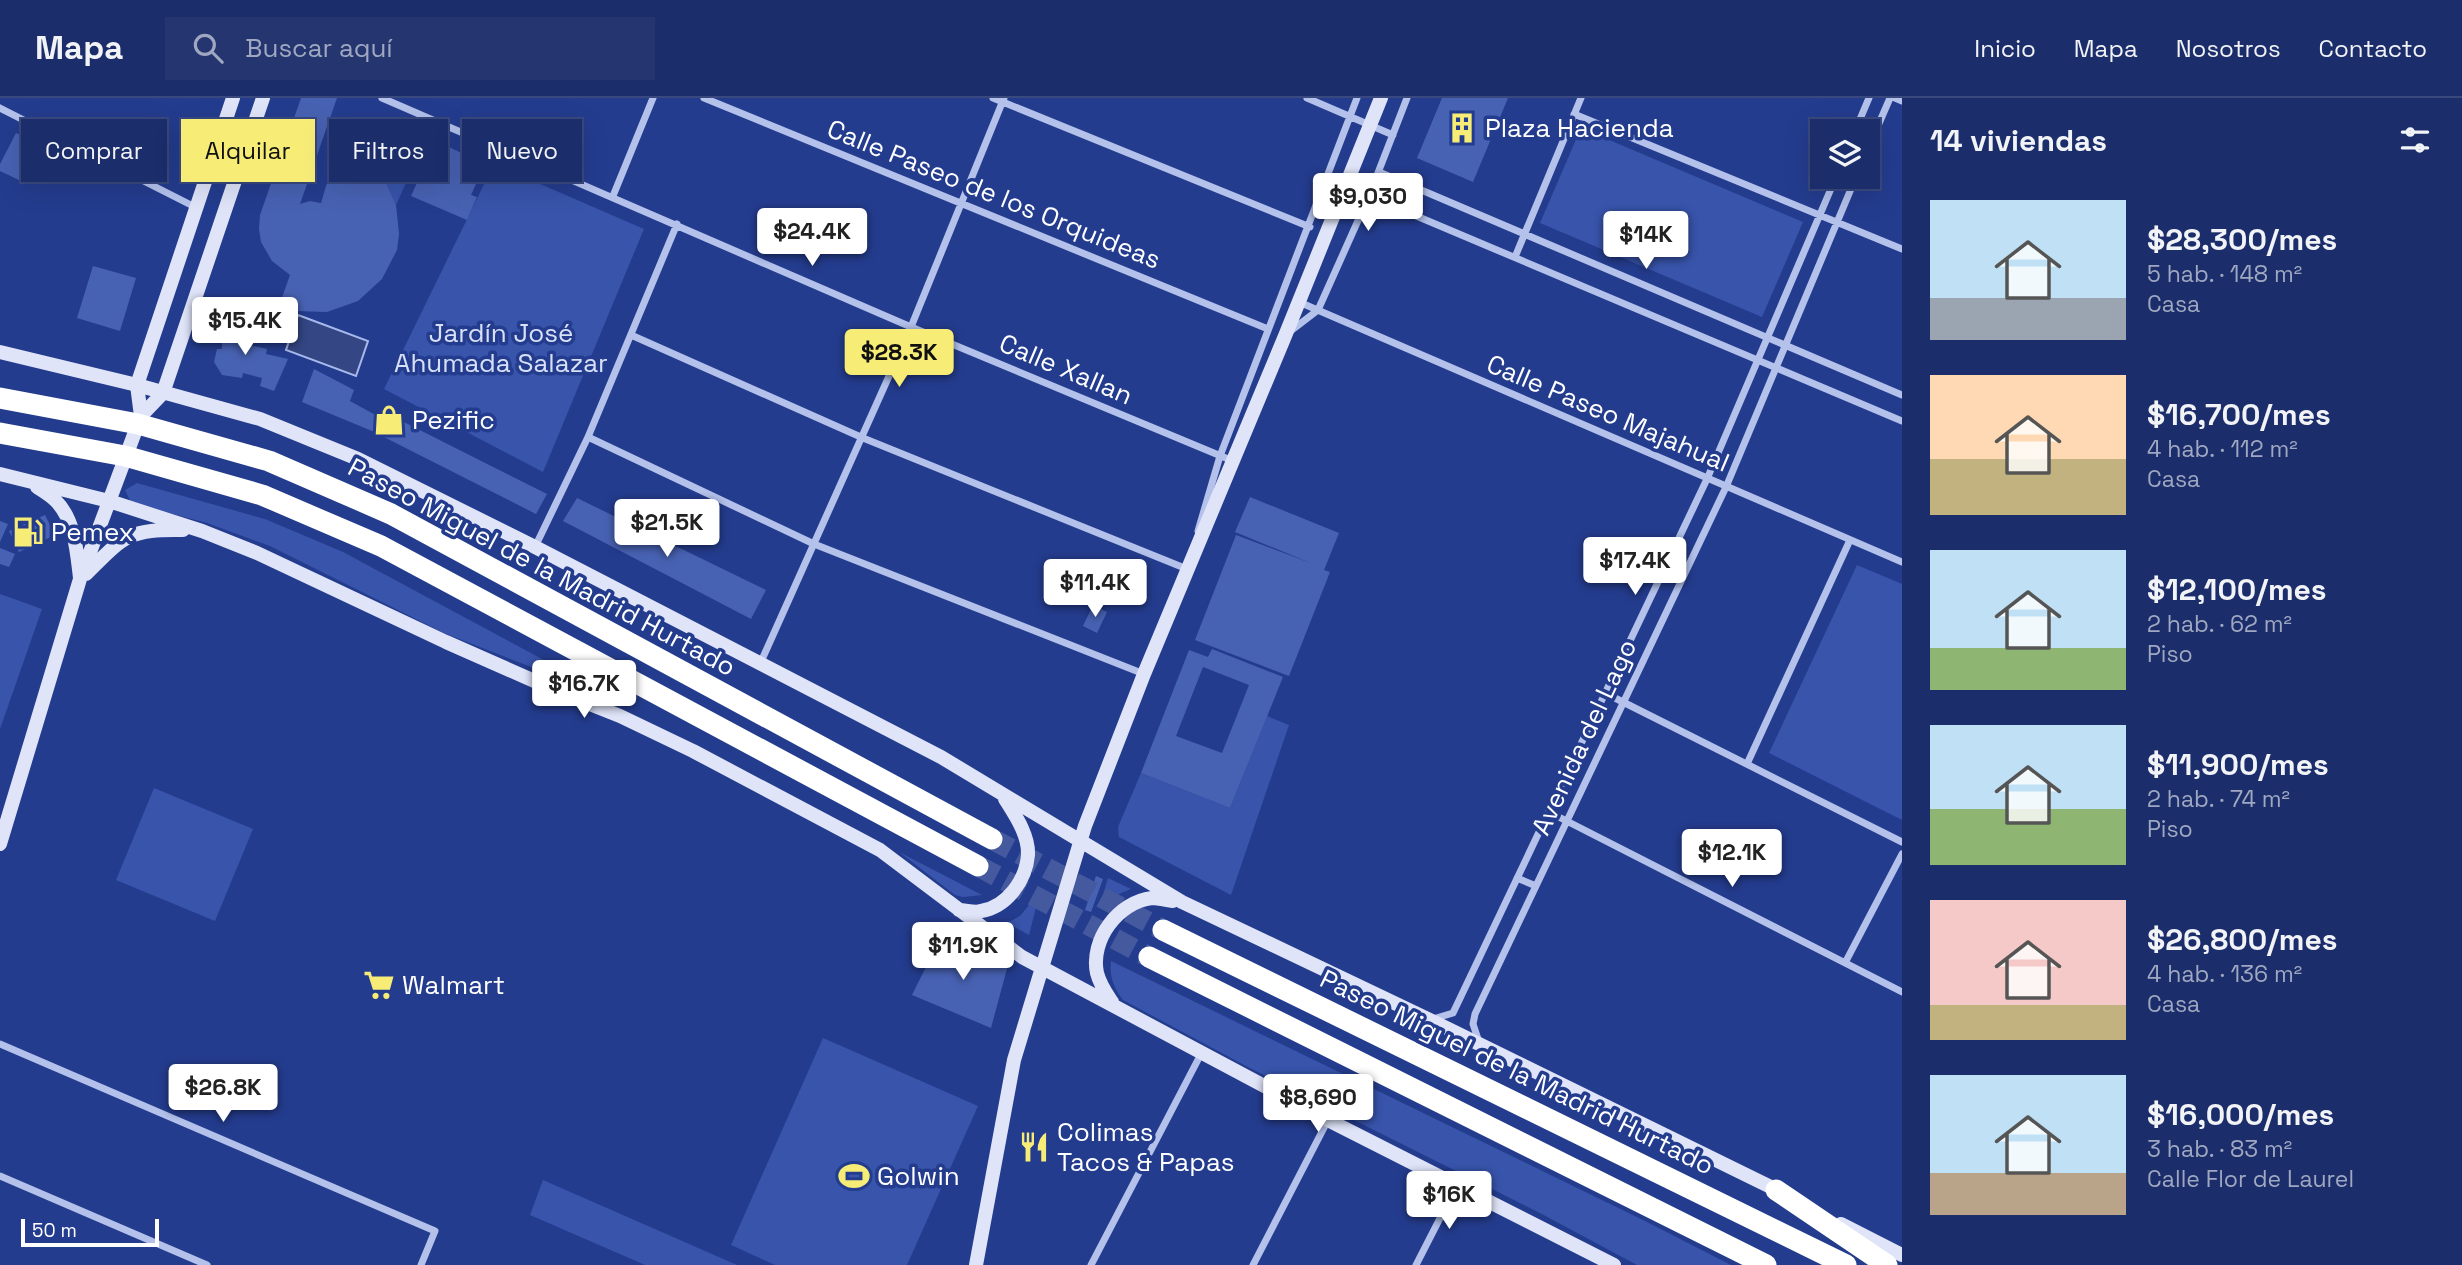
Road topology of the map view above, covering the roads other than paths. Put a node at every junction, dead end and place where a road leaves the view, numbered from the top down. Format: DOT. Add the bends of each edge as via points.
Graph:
graph roads {
  1 [pos="233,98"];
  2 [pos="263,98"];
  3 [pos="382,98"];
  4 [pos="653,98"];
  5 [pos="704,98"];
  6 [pos="993,98"];
  7 [pos="1307,98"];
  8 [pos="1357,98"];
  9 [pos="1381,98"];
  10 [pos="1407,98"];
  11 [pos="1581,98"];
  12 [pos="1869,98"];
  13 [pos="1890,98"];
  14 [pos="1895,98"];
  15 [pos="1003,100"];
  16 [pos="1902,101"];
  17 [pos="0,108"];
  18 [pos="1574,114"];
  19 [pos="1350,116"];
  20 [pos="1860,119"];
  21 [pos="1880,121"];
  22 [pos="1370,124"];
  23 [pos="1393,135"];
  24 [pos="1378,172"];
  25 [pos="1831,189"];
  26 [pos="1851,189"];
  27 [pos="613,196"];
  28 [pos="1369,196"];
  29 [pos="961,204"];
  30 [pos="195,208"];
  31 [pos="1819,215"];
  32 [pos="1837,223"];
  33 [pos="677,224"];
  34 [pos="1310,227"];
  35 [pos="1524,234"];
  36 [pos="1902,249"];
  37 [pos="1515,257"];
  38 [pos="1298,302"];
  39 [pos="1318,310"];
  40 [pos="911,327"];
  41 [pos="1268,329"];
  42 [pos="631,335"];
  43 [pos="1285,336"];
  44 [pos="1767,338"];
  45 [pos="1785,345"];
  46 [pos="0,352"];
  47 [pos="1758,360"];
  48 [pos="1776,368"];
  49 [pos="137,384"];
  50 [pos="163,393"];
  51 [pos="1902,395"];
  52 [pos="0,398"];
  53 [pos="139,420"];
  54 [pos="1902,421"];
  55 [pos="0,433"];
  56 [pos="588,437"];
  57 [pos="863,438"];
  58 [pos="125,456"];
  59 [pos="1227,459"];
  60 [pos="0,474"];
  61 [pos="1707,479"];
  62 [pos="28,481"];
  63 [pos="1726,486"];
  64 [pos="109,501"];
  65 [pos="202,531"];
  66 [pos="1850,540"];
  67 [pos="814,544"];
  68 [pos="535,547"];
  69 [pos="1902,562"];
  70 [pos="1189,563"];
  71 [pos="80,579"];
  72 [pos="760,664"];
  73 [pos="1144,674"];
  74 [pos="1605,693"];
  75 [pos="1624,702"];
  76 [pos="1746,764"];
  77 [pos="1002,796"];
  78 [pos="1549,812"];
  79 [pos="1567,821"];
  80 [pos="992,839"];
  81 [pos="1080,842"];
  82 [pos="1902,842"];
  83 [pos="0,844"];
  84 [pos="1902,854"];
  85 [pos="978,866"];
  86 [pos="1517,878"];
  87 [pos="1536,886"];
  88 [pos="1182,902"];
  89 [pos="958,910"];
  90 [pos="1163,930"];
  91 [pos="1149,957"];
  92 [pos="1845,963"];
  93 [pos="1041,967"];
  94 [pos="1902,992"];
  95 [pos="1116,1008"];
  96 [pos="1430,1020"];
  97 [pos="0,1044"];
  98 [pos="1480,1046"];
  99 [pos="1202,1052"];
  100 [pos="1328,1120"];
  101 [pos="0,1176"];
  102 [pos="1458,1184"];
  103 [pos="1776,1190"];
  104 [pos="1902,1255"];
  105 [pos="1591,1260"];
  106 [pos="207,1265"];
  107 [pos="421,1265"];
  108 [pos="976,1265"];
  109 [pos="1091,1265"];
  110 [pos="1253,1265"];
  111 [pos="1416,1265"];
  112 [pos="1614,1265"];
  113 [pos="1766,1265"];
  114 [pos="1846,1265"];
  115 [pos="1886,1265"];
  1 -- 30 [label="street"];
  2 -- 50 [label="street"];
  3 -- 27 [label="street, Calle Xallan"];
  4 -- 27 [label="street"];
  5 -- 29 [label="street, Calle Paseo de los Orquideas"];
  6 -- 15 [label="street"];
  7 -- 19 [label="street"];
  8 -- 19 [label="street"];
  9 -- 22 [label="street"];
  10 -- 23 [label="street"];
  11 -- 18 [label="street"];
  12 -- 20 [label="street"];
  13 -- 21 [label="street"];
  14 -- 16 [label="street"];
  15 -- 29 [label="street"];
  15 -- 34 [label="street"];
  17 -- 30 [label="street"];
  18 -- 31 [label="street"];
  18 -- 35 [label="street"];
  19 -- 22 [label="street"];
  19 -- 34 [label="street"];
  22 -- 23 [label="street"];
  22 -- 38 [label="street"];
  23 -- 24 [label="street"];
  24 -- 28 [label="street"];
  24 -- 35 [label="street"];
  25 -- 31 [label="street, Avenida del Lago"];
  26 -- 32 [label="street, Avenida del Lago"];
  27 -- 33 [label="street, Calle Xallan"];
  28 -- 37 [label="street"];
  28 -- 39 [label="street"];
  29 -- 40 [label="street"];
  29 -- 41 [label="street, Calle Paseo de los Orquideas"];
  30 -- 49 [label="street"];
  31 -- 32 [label="street"];
  31 -- 44 [label="street, Avenida del Lago"];
  32 -- 36 [label="street"];
  32 -- 45 [label="street, Avenida del Lago"];
  33 -- 40 [label="street, Calle Xallan"];
  33 -- 42 [label="street"];
  34 -- 41 [label="street"];
  35 -- 37 [label="street"];
  35 -- 44 [label="street"];
  37 -- 47 [label="street"];
  38 -- 39 [label="street, Calle Paseo Majahual"];
  38 -- 43 [label="street"];
  39 -- 43 [label="street"];
  39 -- 61 [label="street, Calle Paseo Majahual"];
  40 -- 57 [label="street"];
  40 -- 59 [label="street, Calle Xallan"];
  41 -- 59 [label="street"];
  42 -- 56 [label="street"];
  42 -- 57 [label="street"];
  43 -- 59 [label="street"];
  44 -- 45 [label="street"];
  44 -- 47 [label="street, Avenida del Lago"];
  45 -- 48 [label="street, Avenida del Lago"];
  45 -- 51 [label="street"];
  46 -- 49 [label="street"];
  47 -- 48 [label="street"];
  47 -- 61 [label="street, Avenida del Lago"];
  48 -- 54 [label="street"];
  48 -- 63 [label="street, Avenida del Lago"];
  49 -- 50 [label="street"];
  49 -- 53 [label="street"];
  50 -- 53 [label="street"];
  50 -- 68 [label="street" via="260,419 358,459"];
  52 -- 53 [label="highway, Paseo Miguel de la Madrid Hurtado"];
  53 -- 58 [label="street"];
  53 -- 80 [label="highway, Paseo Miguel de la Madrid Hurtado" via="269,461 391,514"];
  55 -- 58 [label="highway"];
  56 -- 67 [label="street"];
  56 -- 68 [label="street"];
  57 -- 67 [label="street"];
  57 -- 70 [label="street"];
  58 -- 64 [label="street"];
  58 -- 85 [label="highway" via="262,495 381,546"];
  59 -- 70 [label="street"];
  60 -- 62 [label="street"];
  61 -- 63 [label="street, Calle Paseo Majahual"];
  61 -- 74 [label="street, Avenida del Lago"];
  62 -- 64 [label="street"];
  62 -- 71 [label="street" via="56,500 67,516"];
  63 -- 66 [label="street, Calle Paseo Majahual"];
  63 -- 75 [label="street, Avenida del Lago"];
  64 -- 65 [label="street"];
  64 -- 71 [label="street"];
  65 -- 71 [label="street" via="151,529 128,536"];
  65 -- 89 [label="street" via="693,751 880,850"];
  66 -- 69 [label="street, Calle Paseo Majahual"];
  66 -- 76 [label="street"];
  67 -- 72 [label="street"];
  67 -- 73 [label="street"];
  68 -- 72 [label="street"];
  70 -- 73 [label="street"];
  71 -- 83 [label="street"];
  72 -- 77 [label="street" via="941,757"];
  73 -- 81 [label="street"];
  74 -- 75 [label="street"];
  74 -- 78 [label="street, Avenida del Lago"];
  75 -- 76 [label="street"];
  75 -- 79 [label="street, Avenida del Lago"];
  76 -- 82 [label="street"];
  77 -- 81 [label="street"];
  77 -- 89 [label="street" via="1020,822 1028,854 1022,880 1004,901 981,911"];
  78 -- 79 [label="street"];
  78 -- 86 [label="street, Avenida del Lago"];
  79 -- 87 [label="street, Avenida del Lago"];
  79 -- 92 [label="street"];
  81 -- 88 [label="street"];
  81 -- 93 [label="street"];
  84 -- 92 [label="street"];
  86 -- 87 [label="street"];
  86 -- 96 [label="street, Avenida del Lago" via="1453,1013"];
  87 -- 98 [label="street, Avenida del Lago" via="1475,1014 1473,1024"];
  88 -- 95 [label="street" via="1153,898 1132,903 1111,920 1099,943 1097,971"];
  88 -- 96 [label="street"];
  89 -- 93 [label="street"];
  90 -- 114 [label="highway, Paseo Miguel de la Madrid Hurtado"];
  91 -- 113 [label="highway"];
  92 -- 94 [label="street"];
  93 -- 95 [label="street"];
  93 -- 108 [label="street" via="1014,1060"];
  95 -- 99 [label="street"];
  96 -- 98 [label="street"];
  97 -- 107 [label="street" via="435,1231"];
  98 -- 103 [label="street"];
  99 -- 100 [label="street"];
  99 -- 109 [label="street"];
  100 -- 102 [label="street"];
  100 -- 110 [label="street"];
  101 -- 106 [label="street"];
  102 -- 105 [label="street"];
  102 -- 111 [label="street"];
  103 -- 104 [label="street"];
  103 -- 115 [label="highway"];
  105 -- 112 [label="street"];
}
